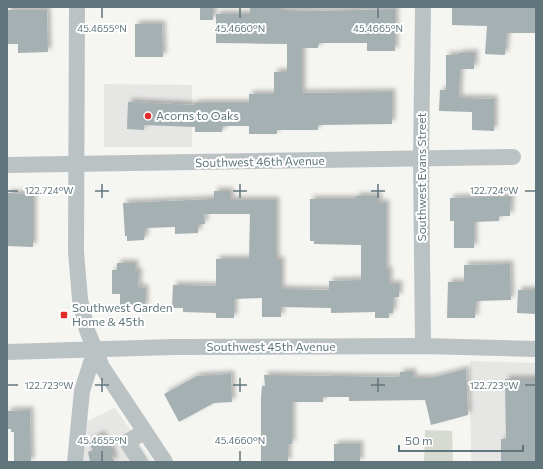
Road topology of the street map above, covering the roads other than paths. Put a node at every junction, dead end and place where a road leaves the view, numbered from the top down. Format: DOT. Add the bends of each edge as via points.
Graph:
graph roads {
  1 [pos="77,7"];
  2 [pos="423,7"];
  3 [pos="513,157"];
  4 [pos="421,160"];
  5 [pos="77,164"];
  6 [pos="7,165"];
  7 [pos="423,346"];
  8 [pos="536,349"];
  9 [pos="95,350"];
  10 [pos="7,352"];
  11 [pos="144,432"];
  12 [pos="75,462"];
  13 [pos="140,462"];
  14 [pos="165,462"];
  1 -- 5 [label="street"];
  2 -- 4 [label="street, Southwest Evans Street"];
  3 -- 4 [label="street, Southwest 46th Avenue"];
  4 -- 5 [label="street, Southwest 46th Avenue"];
  4 -- 7 [label="street, Southwest Evans Street"];
  5 -- 6 [label="street, Southwest 46th Avenue"];
  5 -- 9 [label="street" via="78,287 83,318"];
  7 -- 8 [label="street, Southwest 45th Avenue"];
  7 -- 9 [label="street, Southwest 45th Avenue" via="173,347"];
  9 -- 10 [label="street, Southwest 45th Avenue"];
  9 -- 11 [label="street" via="112,384"];
  9 -- 12 [label="street" via="82,391"];
  11 -- 13 [label="street" via="126,442"];
  11 -- 14 [label="street"];
}
